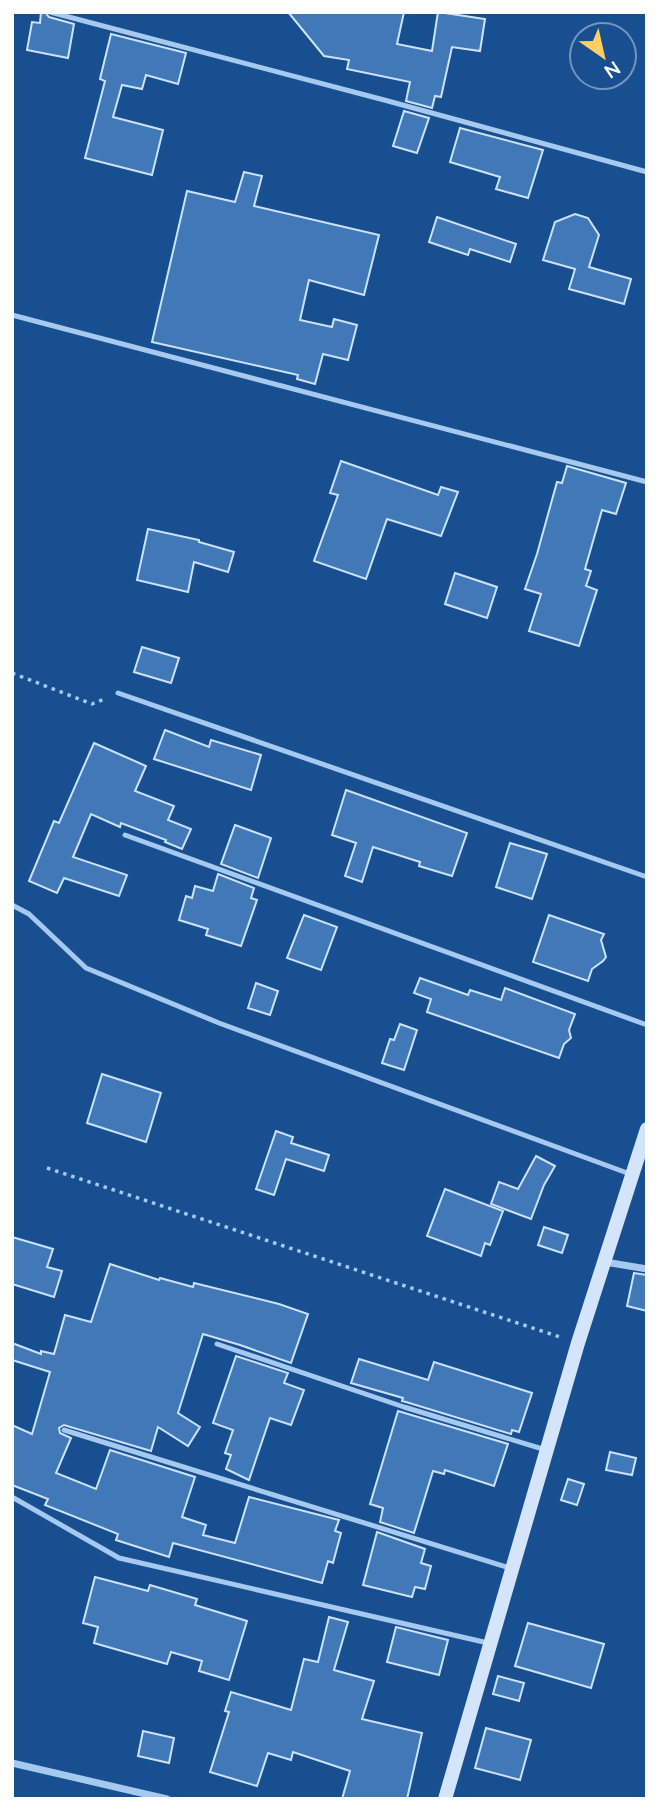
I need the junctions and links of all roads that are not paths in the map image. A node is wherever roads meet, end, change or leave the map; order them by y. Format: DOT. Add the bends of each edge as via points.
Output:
graph roads {
  1 [pos="50,12"];
  2 [pos="647,172"];
  3 [pos="12,315"];
  4 [pos="647,482"];
  5 [pos="118,693"];
  6 [pos="125,835"];
  7 [pos="647,877"];
  8 [pos="12,905"];
  9 [pos="647,1025"];
  10 [pos="647,1129"];
  11 [pos="632,1174"];
  12 [pos="605,1262"];
  13 [pos="647,1269"];
  14 [pos="217,1344"];
  15 [pos="64,1430"];
  16 [pos="546,1450"];
  17 [pos="12,1497"];
  18 [pos="510,1569"];
  19 [pos="488,1643"];
  20 [pos="12,1763"];
  21 [pos="167,1799"];
  22 [pos="445,1799"];
  1 -- 2 [label="lane"];
  3 -- 4 [label="lane"];
  5 -- 7 [label="lane"];
  6 -- 9 [label="lane"];
  8 -- 11 [label="lane" via="29,914 86,968 219,1023"];
  10 -- 11 [label="street"];
  11 -- 12 [label="street"];
  12 -- 13 [label="street"];
  12 -- 16 [label="street"];
  14 -- 16 [label="lane"];
  15 -- 18 [label="lane"];
  16 -- 18 [label="street"];
  17 -- 19 [label="lane" via="119,1559"];
  18 -- 19 [label="street"];
  19 -- 22 [label="street"];
  20 -- 21 [label="street"];
}
